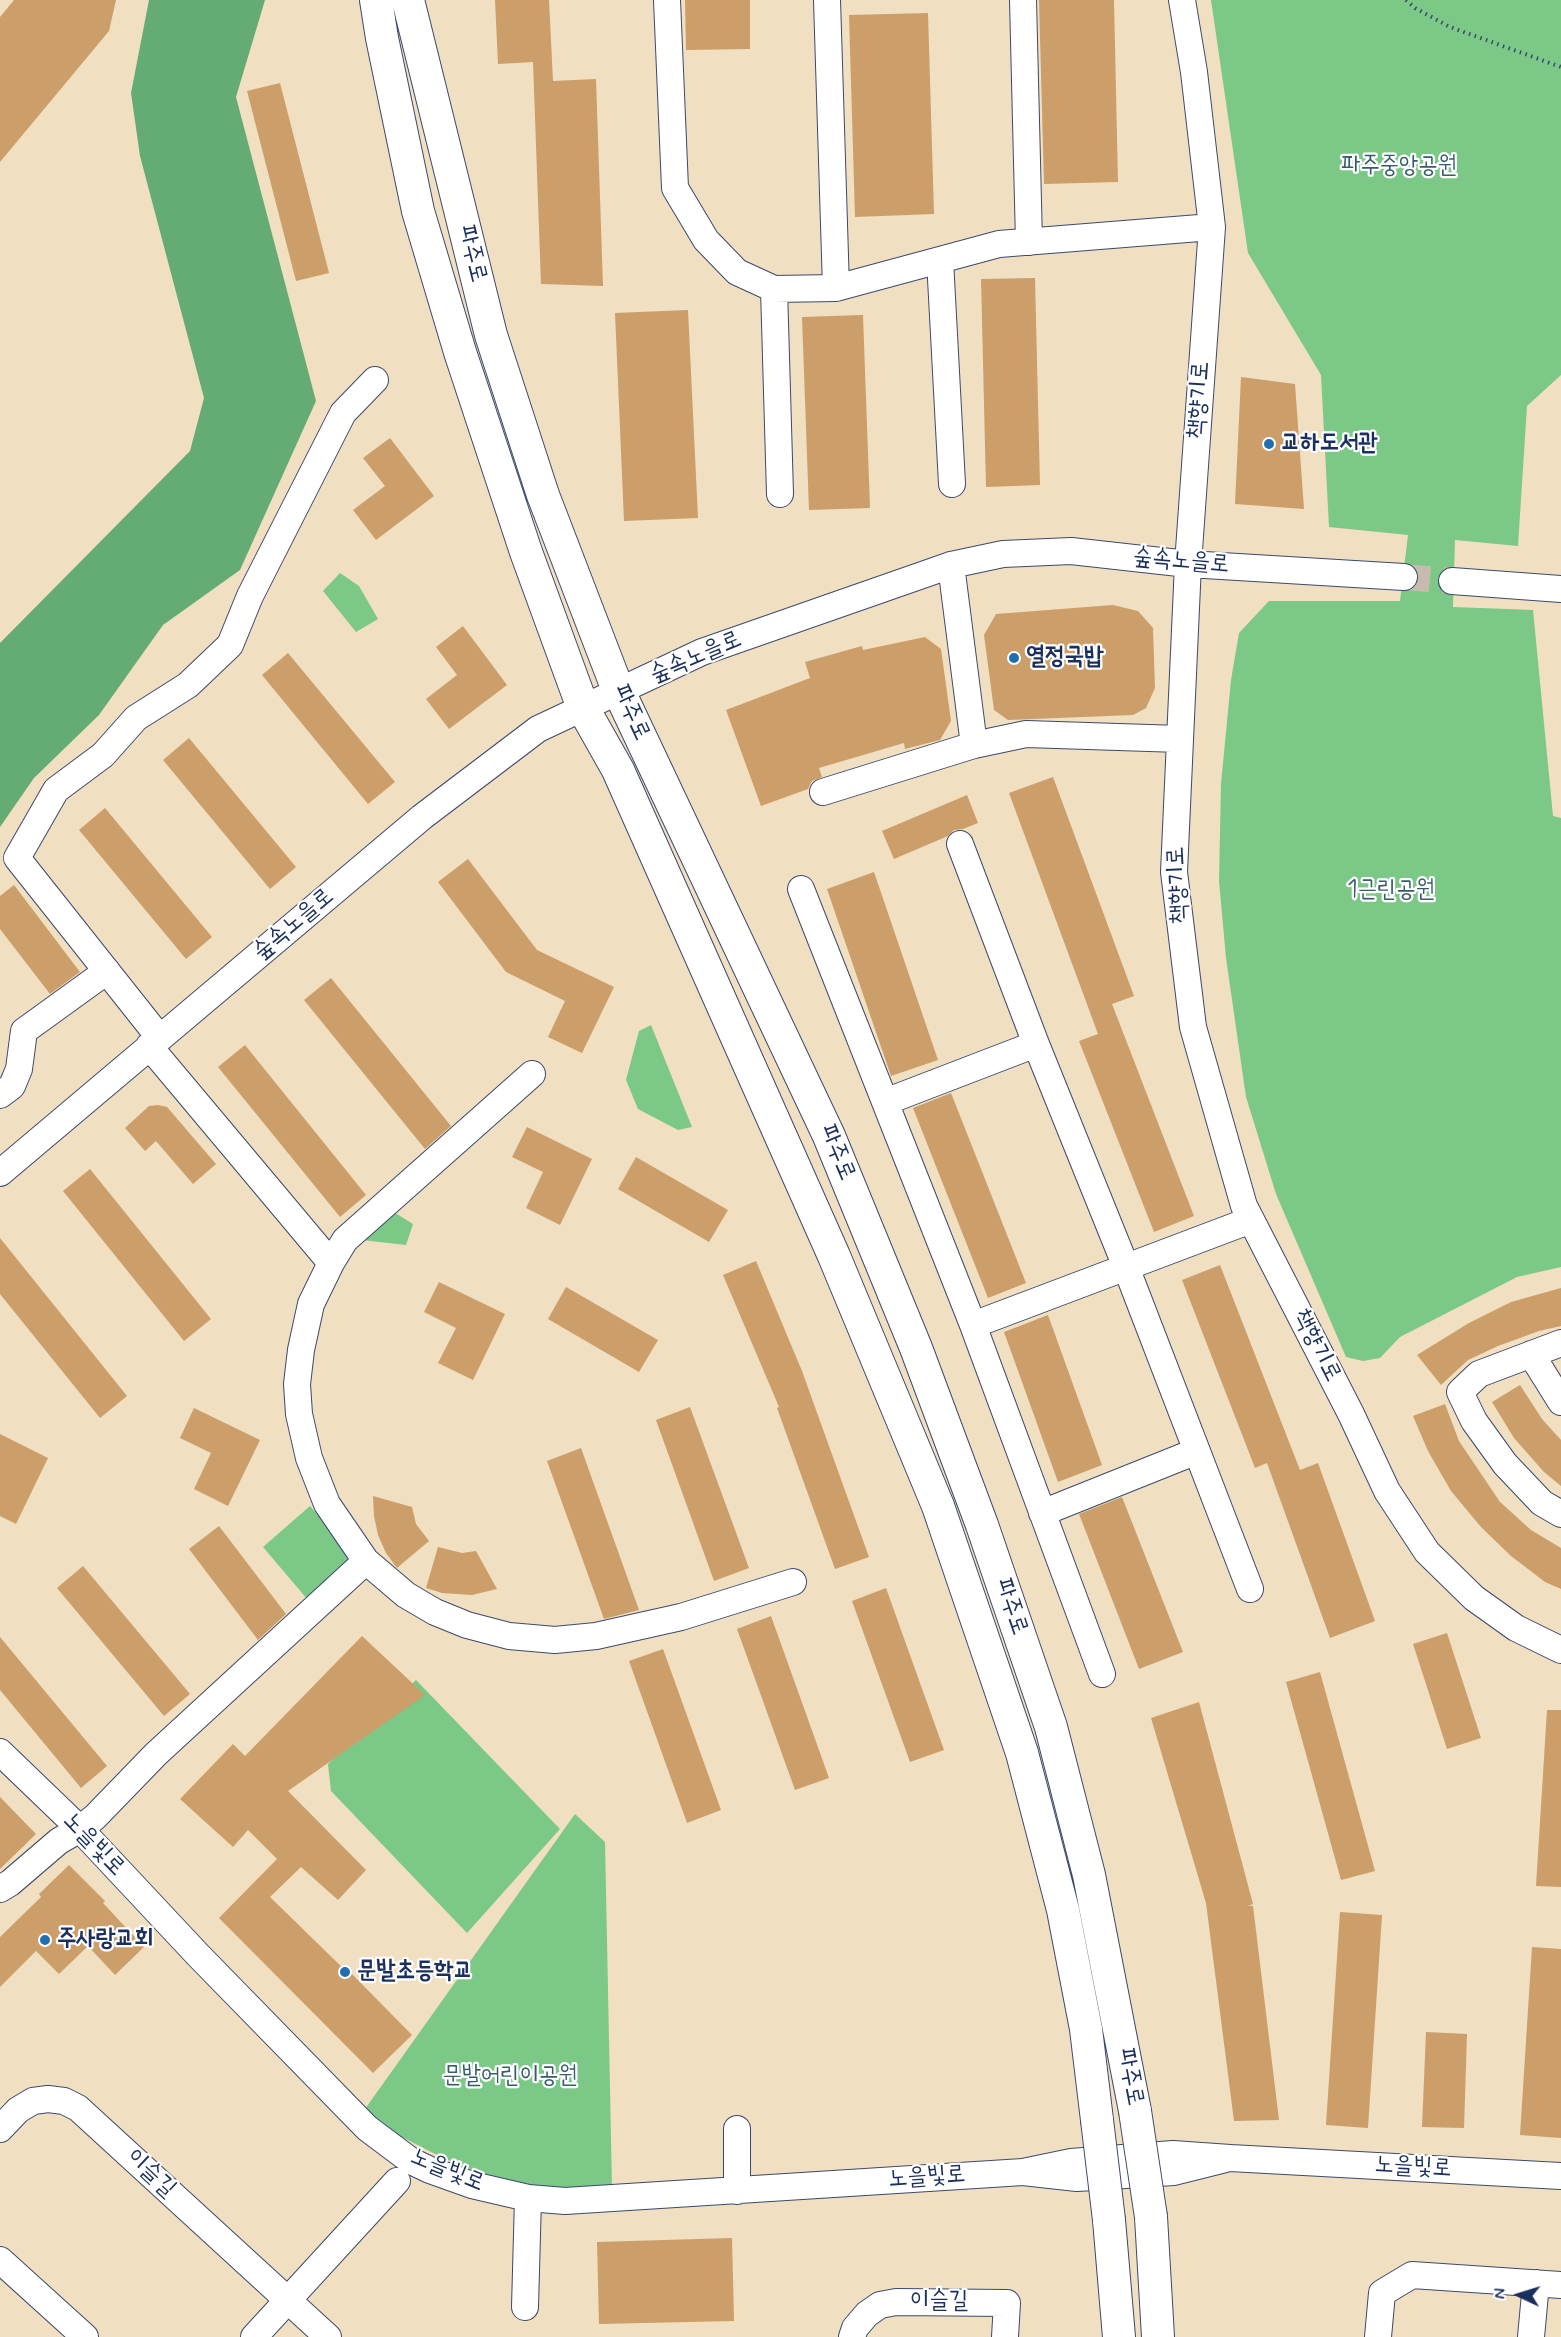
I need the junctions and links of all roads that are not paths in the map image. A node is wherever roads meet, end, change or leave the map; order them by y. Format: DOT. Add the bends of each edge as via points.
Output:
graph roads {
  1 [pos="364,0"];
  2 [pos="376,0"];
  3 [pos="408,0"];
  4 [pos="427,0"];
  5 [pos="667,0"];
  6 [pos="827,0"];
  7 [pos="1023,0"];
  8 [pos="1182,0"];
  9 [pos="418,211"];
  10 [pos="462,223"];
  11 [pos="1212,227"];
  12 [pos="1029,242"];
  13 [pos="940,260"];
  14 [pos="836,288"];
  15 [pos="774,289"];
  16 [pos="375,380"];
  17 [pos="952,484"];
  18 [pos="780,494"];
  19 [pos="1188,564"];
  20 [pos="951,565"];
  21 [pos="1404,577"];
  22 [pos="1452,581"];
  23 [pos="1561,589"];
  24 [pos="619,692"];
  25 [pos="583,708"];
  26 [pos="1180,739"];
  27 [pos="974,745"];
  28 [pos="823,792"];
  29 [pos="960,844"];
  30 [pos="801,889"];
  31 [pos="107,971"];
  32 [pos="154,1042"];
  33 [pos="1036,1044"];
  34 [pos="532,1074"];
  35 [pos="0,1095"];
  36 [pos="885,1102"];
  37 [pos="0,1173"];
  38 [pos="1251,1220"];
  39 [pos="331,1263"];
  40 [pos="1126,1267"];
  41 [pos="973,1325"];
  42 [pos="1561,1342"];
  43 [pos="1532,1354"];
  44 [pos="1561,1402"];
  45 [pos="1197,1451"];
  46 [pos="1042,1513"];
  47 [pos="1561,1514"];
  48 [pos="366,1560"];
  49 [pos="793,1582"];
  50 [pos="1250,1589"];
  51 [pos="1561,1650"];
  52 [pos="1102,1674"];
  53 [pos="0,1752"];
  54 [pos="80,1829"];
  55 [pos="0,1889"];
  56 [pos="0,2129"];
  57 [pos="737,2129"];
  58 [pos="1561,2176"];
  59 [pos="397,2181"];
  60 [pos="737,2191"];
  61 [pos="528,2198"];
  62 [pos="0,2260"];
  63 [pos="1549,2284"];
  64 [pos="288,2300"];
  65 [pos="525,2307"];
  66 [pos="85,2337"];
  67 [pos="254,2337"];
  68 [pos="328,2337"];
  69 [pos="852,2337"];
  70 [pos="1005,2337"];
  71 [pos="1119,2337"];
  72 [pos="1158,2337"];
  73 [pos="1378,2337"];
  74 [pos="1531,2337"];
  1 -- 9 [label="main road" via="391,136"];
  2 -- 9 [label="main road, 파주로"];
  3 -- 10 [label="main road, 파주로"];
  4 -- 10 [label="main road" via="446,100"];
  5 -- 15 [label="street" via="675,188 706,240 737,272"];
  6 -- 14 [label="street"];
  7 -- 12 [label="street"];
  8 -- 11 [label="street, 책향기로"];
  9 -- 25 [label="main road, 파주로" via="463,363"];
  10 -- 24 [label="main road, 파주로" via="491,335 543,495"];
  11 -- 12 [label="street"];
  11 -- 19 [label="street, 책향기로"];
  12 -- 13 [label="street" via="999,244"];
  13 -- 14 [label="street"];
  13 -- 17 [label="street"];
  14 -- 15 [label="street"];
  15 -- 18 [label="street"];
  16 -- 31 [label="street" via="344,413 250,596 230,645 188,685 136,718 103,755 56,790 17,858"];
  19 -- 20 [label="street, 숲속노을로" via="1071,551 1003,554"];
  19 -- 21 [label="street, 숲속노을로"];
  19 -- 26 [label="street, 책향기로"];
  20 -- 24 [label="street, 숲속노을로" via="702,652"];
  20 -- 27 [label="street"];
  22 -- 23 [label="street"];
  24 -- 25 [label="street, 숲속노을로"];
  24 -- 72 [label="main road, 파주로, bridge" via="829,1136 916,1348 1051,1727 1089,1875 1135,2111 1151,2217"];
  25 -- 32 [label="street, 숲속노을로" via="538,729 422,817"];
  25 -- 71 [label="main road, 파주로, bridge" via="618,770 834,1256 938,1506 1022,1754 1064,1910 1086,2029"];
  26 -- 27 [label="street" via="1026,734"];
  26 -- 38 [label="street, 책향기로" via="1174,873 1193,1027"];
  27 -- 28 [label="street"];
  29 -- 33 [label="street"];
  30 -- 36 [label="street"];
  31 -- 32 [label="street"];
  31 -- 35 [label="street" via="24,1031 19,1069 12,1086"];
  32 -- 37 [label="street, 숲속노을로"];
  32 -- 39 [label="street"];
  33 -- 36 [label="street"];
  33 -- 40 [label="street"];
  34 -- 39 [label="street" via="345,1240"];
  36 -- 41 [label="street"];
  38 -- 40 [label="street"];
  38 -- 51 [label="street, 책향기로" via="1387,1491 1427,1552 1474,1598 1516,1628"];
  39 -- 48 [label="street" via="311,1304 301,1350 299,1414 309,1458 327,1504"];
  40 -- 41 [label="street"];
  40 -- 45 [label="street"];
  41 -- 46 [label="street"];
  42 -- 43 [label="street"];
  43 -- 44 [label="street"];
  43 -- 47 [label="street" via="1479,1374 1460,1392 1474,1421 1505,1464 1542,1503"];
  45 -- 46 [label="street"];
  45 -- 50 [label="street"];
  46 -- 52 [label="street"];
  48 -- 49 [label="street" via="406,1595 456,1621 510,1636 555,1640 596,1636 681,1617"];
  48 -- 54 [label="street"];
  53 -- 54 [label="street, 노을빛로"];
  54 -- 55 [label="street"];
  54 -- 61 [label="street, 노을빛로" via="368,2128 430,2170"];
  56 -- 64 [label="street, 이슬길" via="18,2109 33,2101 64,2101 78,2108"];
  57 -- 60 [label="street"];
  58 -- 60 [label="street, 노을빛로" via="1230,2158 1153,2174 1077,2178 1023,2172"];
  59 -- 64 [label="street"];
  60 -- 61 [label="street, 노을빛로" via="565,2201"];
  61 -- 65 [label="street"];
  62 -- 66 [label="street"];
  63 -- 73 [label="street" via="1412,2275 1382,2293"];
  63 -- 74 [label="street"];
  64 -- 67 [label="street"];
  64 -- 68 [label="street, 이슬길"];
  69 -- 70 [label="street, 이슬길" via="867,2314 880,2305 1007,2302"];
}
